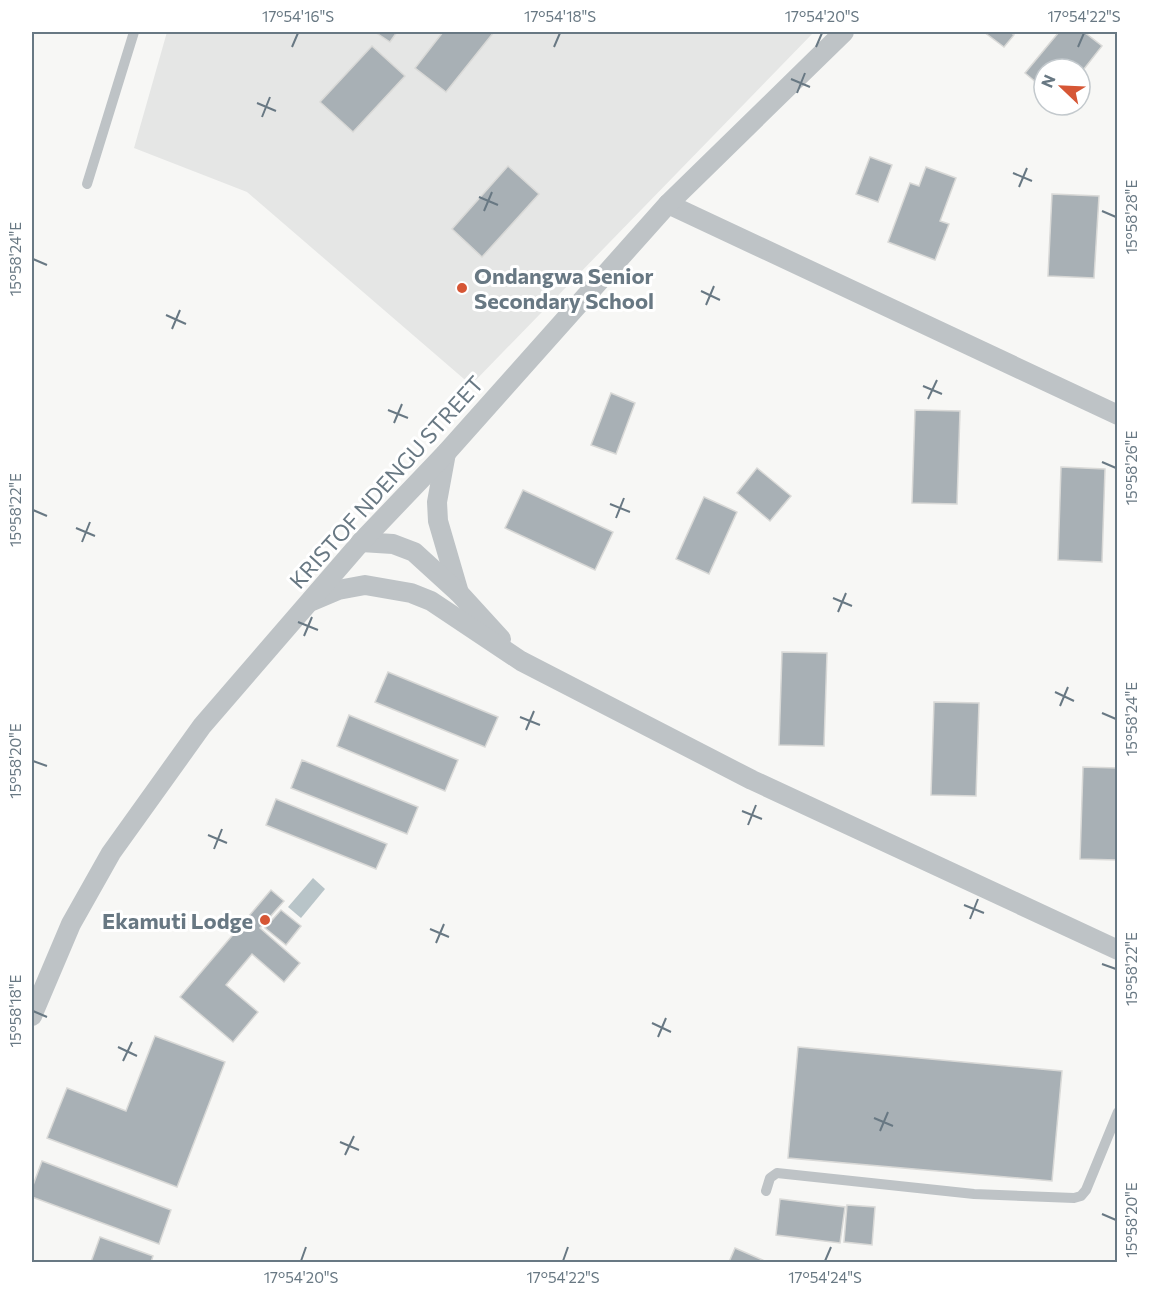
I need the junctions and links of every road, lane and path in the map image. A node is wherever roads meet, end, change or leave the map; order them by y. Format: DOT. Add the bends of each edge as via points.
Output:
graph roads {
  1 [pos="134,32"];
  2 [pos="844,32"];
  3 [pos="87,184"];
  4 [pos="668,204"];
  5 [pos="1118,415"];
  6 [pos="446,453"];
  7 [pos="361,542"];
  8 [pos="459,593"];
  9 [pos="307,603"];
  10 [pos="521,661"];
  11 [pos="1118,950"];
  12 [pos="32,1016"];
  13 [pos="1118,1112"];
  14 [pos="766,1191"];
  1 -- 3 [label="lane"];
  2 -- 4 [label="street, KRISTOF NDENGU STREET"];
  4 -- 5 [label="street"];
  4 -- 6 [label="street, KRISTOF NDENGU STREET"];
  6 -- 7 [label="street, KRISTOF NDENGU STREET"];
  6 -- 8 [label="street" via="437,501 438,521"];
  7 -- 8 [label="street" via="393,544 414,552"];
  7 -- 9 [label="street, KRISTOF NDENGU STREET"];
  8 -- 10 [label="street"];
  9 -- 10 [label="street" via="338,590 365,585 411,593 431,601"];
  9 -- 12 [label="street, KRISTOF NDENGU STREET" via="202,726 111,853 71,924"];
  10 -- 11 [label="street" via="752,780"];
  13 -- 14 [label="lane" via="1086,1190 1074,1198 974,1194 777,1173 770,1178"];
}
